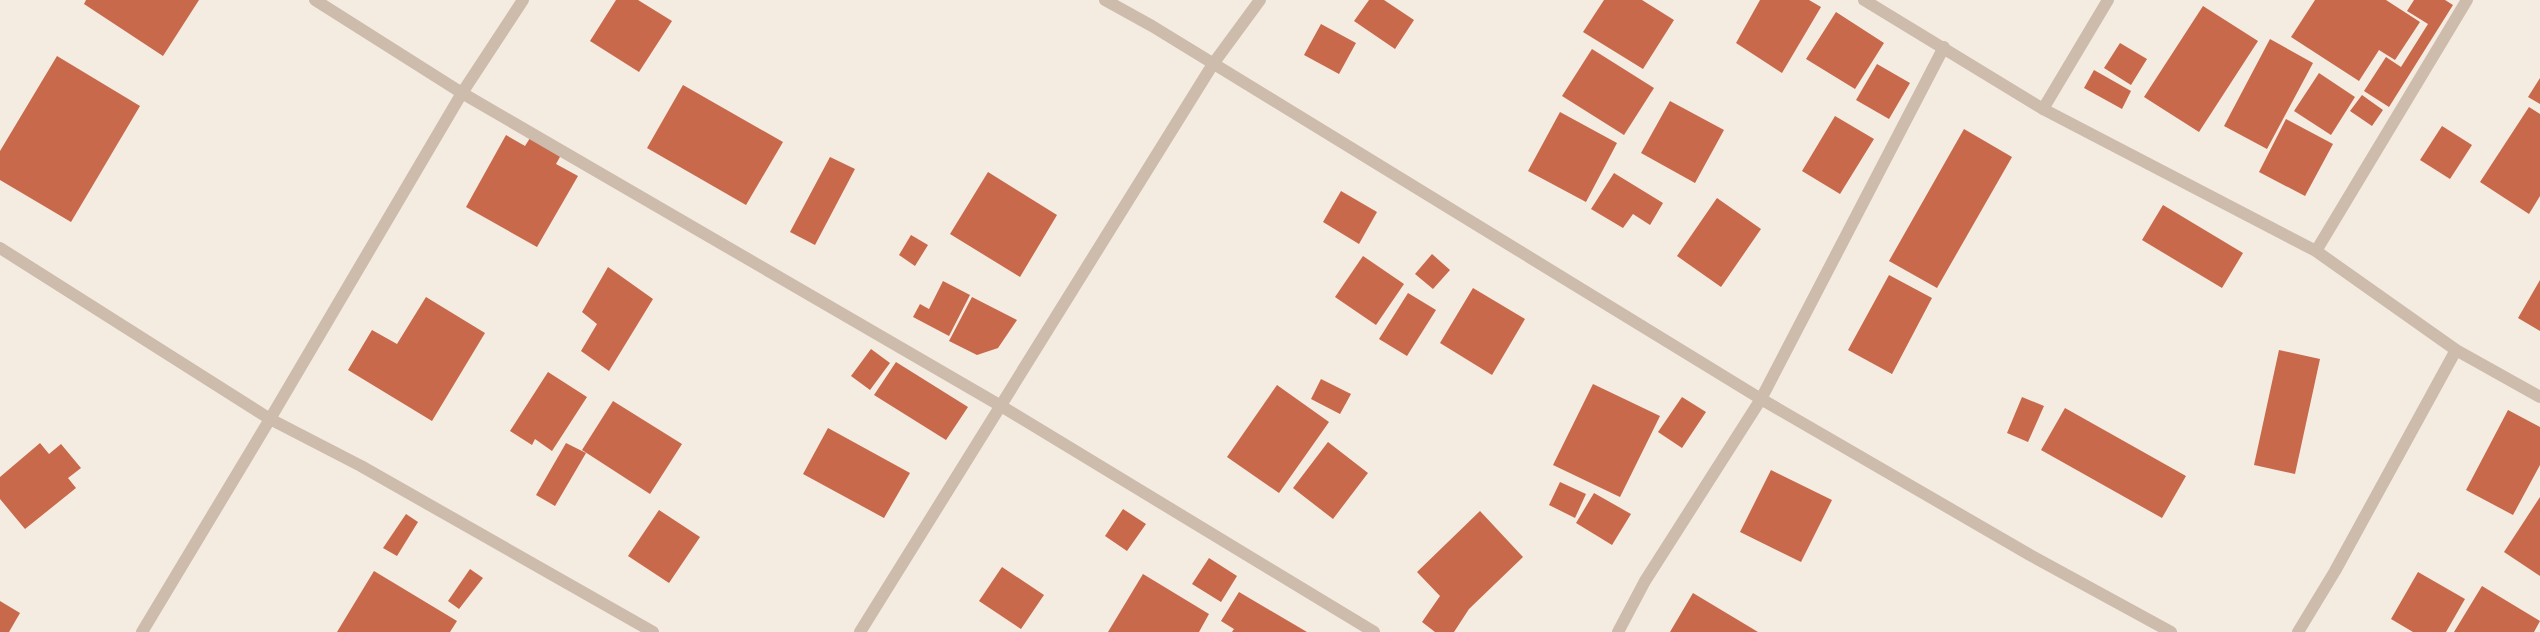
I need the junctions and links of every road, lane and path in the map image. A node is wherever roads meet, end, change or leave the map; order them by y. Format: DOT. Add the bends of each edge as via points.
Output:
graph roads {
  1 [pos="316,0"];
  2 [pos="523,0"];
  3 [pos="1105,0"];
  4 [pos="1260,0"];
  5 [pos="1864,0"];
  6 [pos="2108,0"];
  7 [pos="2467,0"];
  8 [pos="1944,47"];
  9 [pos="1213,64"];
  10 [pos="462,93"];
  11 [pos="2043,109"];
  12 [pos="0,248"];
  13 [pos="2316,252"];
  14 [pos="2456,350"];
  15 [pos="2540,397"];
  16 [pos="1761,399"];
  17 [pos="1001,406"];
  18 [pos="270,419"];
  19 [pos="1365,630"];
  20 [pos="142,632"];
  21 [pos="653,632"];
  22 [pos="860,632"];
  23 [pos="1618,632"];
  24 [pos="2171,632"];
  25 [pos="2298,632"];
  1 -- 10 [label="street"];
  2 -- 10 [label="street"];
  3 -- 9 [label="street"];
  4 -- 9 [label="street"];
  5 -- 8 [label="street"];
  6 -- 11 [label="street"];
  7 -- 13 [label="street"];
  8 -- 11 [label="street"];
  8 -- 16 [label="street"];
  9 -- 16 [label="street"];
  9 -- 17 [label="street"];
  10 -- 17 [label="street"];
  10 -- 18 [label="street"];
  11 -- 13 [label="street"];
  12 -- 18 [label="street"];
  13 -- 14 [label="street"];
  14 -- 15 [label="street"];
  14 -- 25 [label="street"];
  16 -- 23 [label="street" via="1645,581"];
  16 -- 24 [label="street" via="2030,555"];
  17 -- 19 [label="street"];
  17 -- 22 [label="street"];
  18 -- 20 [label="street"];
  18 -- 21 [label="street" via="361,466"];
}
